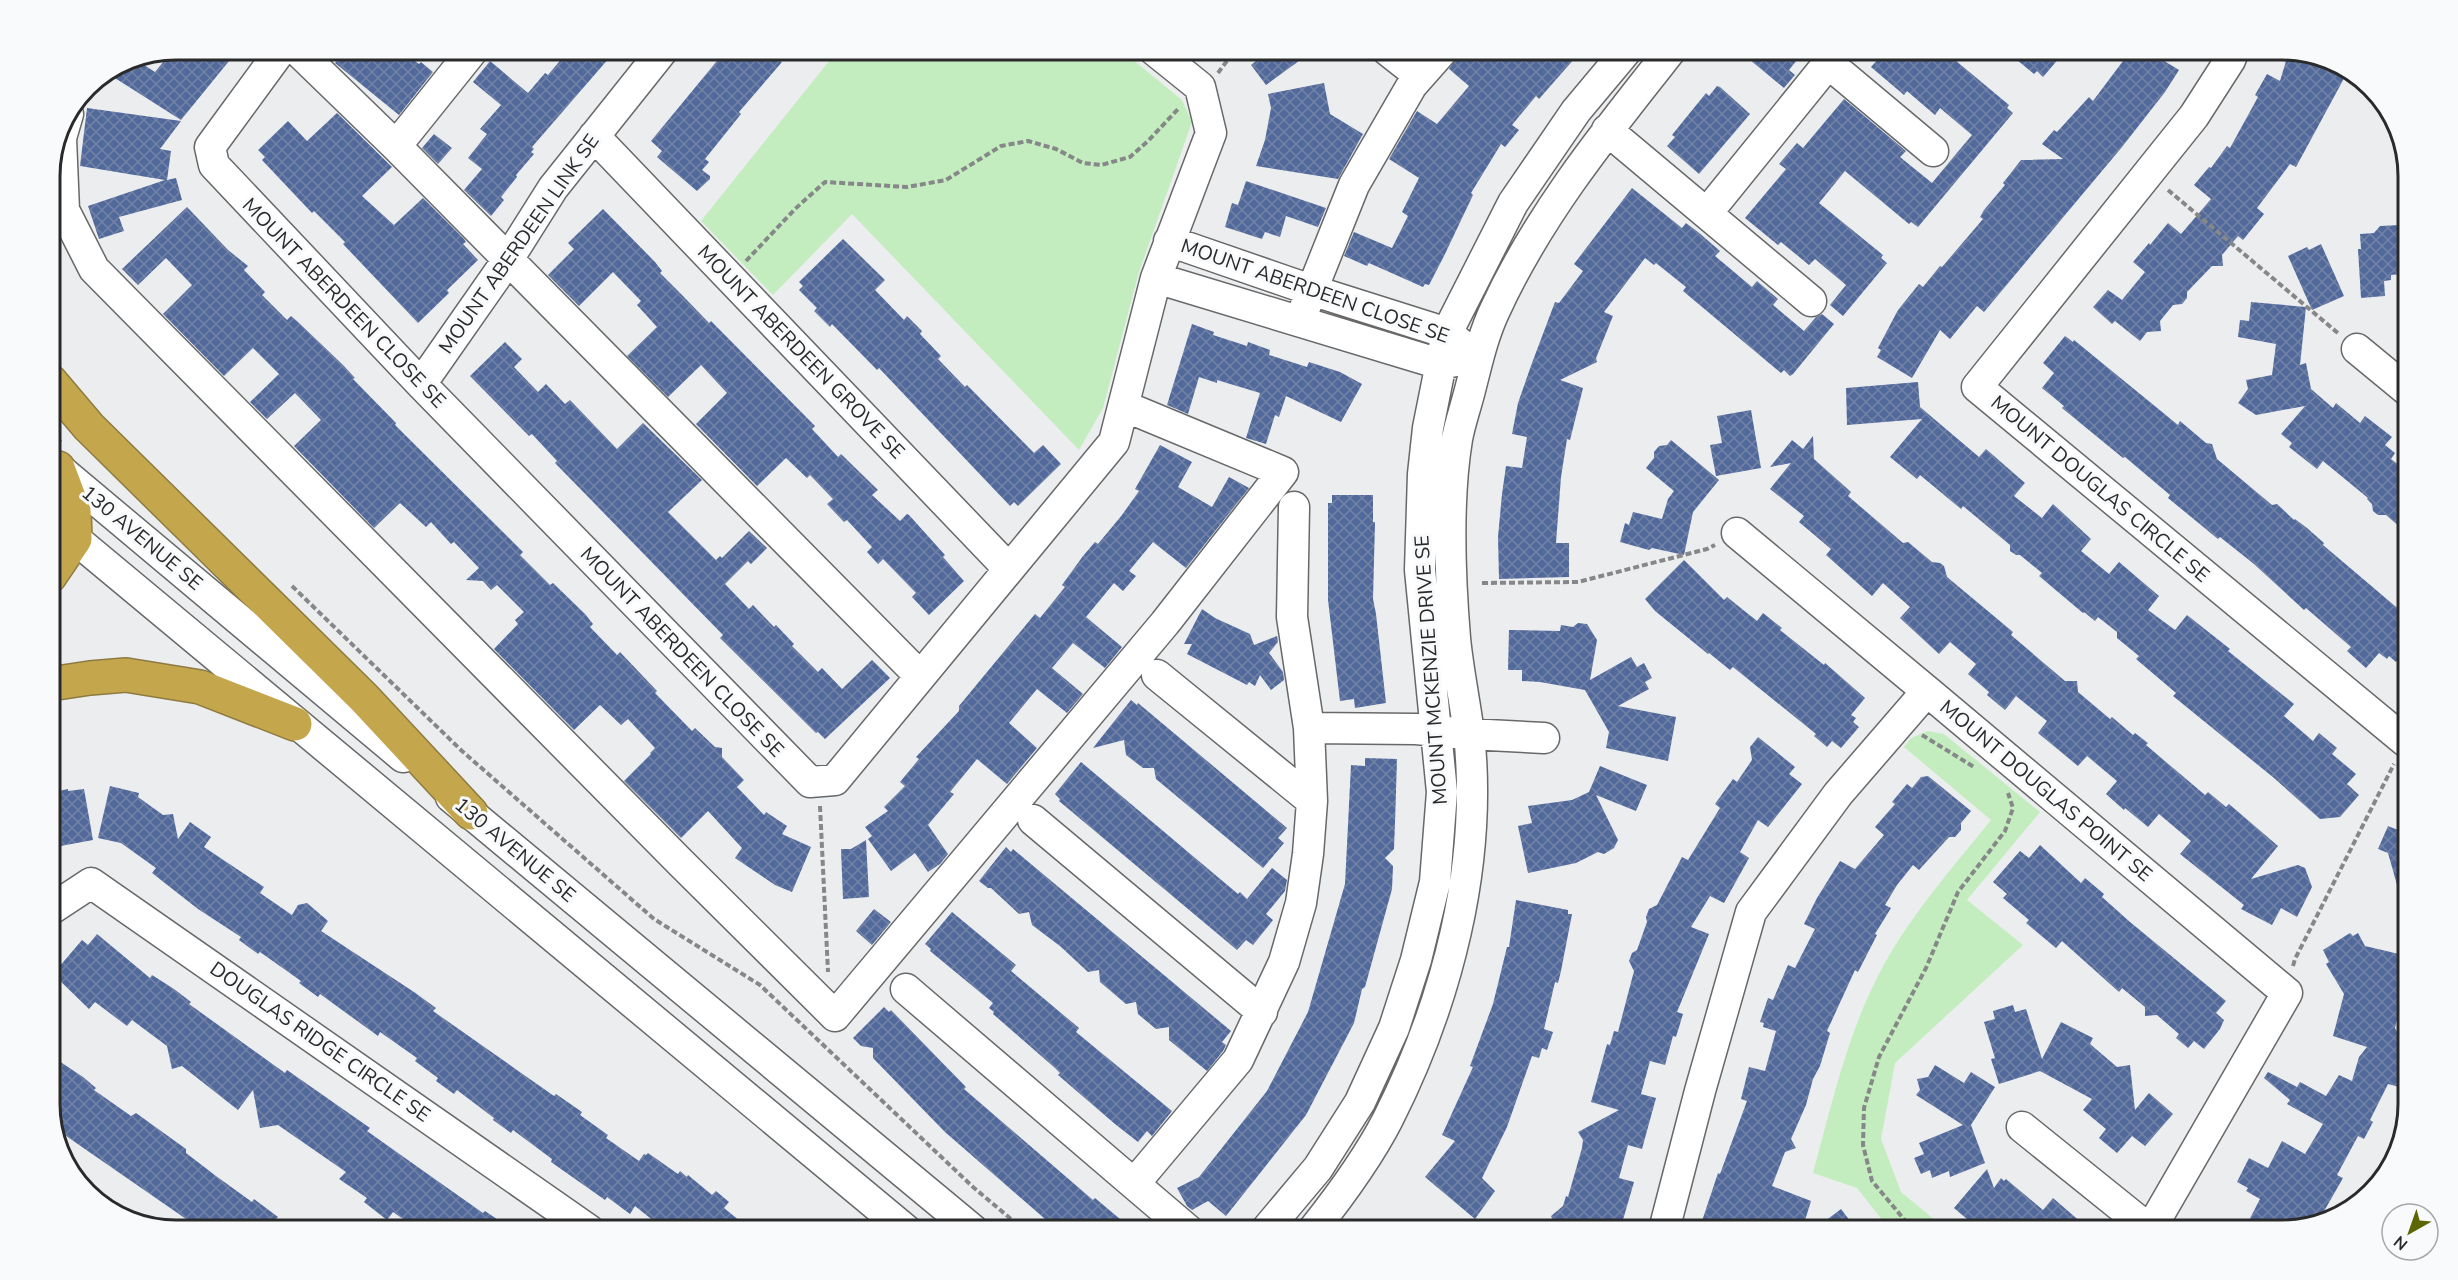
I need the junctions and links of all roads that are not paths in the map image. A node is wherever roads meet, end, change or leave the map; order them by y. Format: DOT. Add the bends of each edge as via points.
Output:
graph roads {
  1 [pos="274,60"];
  2 [pos="307,60"];
  3 [pos="465,60"];
  4 [pos="655,60"];
  5 [pos="1166,60"];
  6 [pos="1400,60"];
  7 [pos="1434,60"];
  8 [pos="1619,60"];
  9 [pos="1663,60"];
  10 [pos="1831,60"];
  11 [pos="1838,60"];
  12 [pos="2230,60"];
  13 [pos="1420,76"];
  14 [pos="1608,130"];
  15 [pos="594,136"];
  16 [pos="396,146"];
  17 [pos="1933,151"];
  18 [pos="62,155"];
  19 [pos="1707,213"];
  20 [pos="1168,241"];
  21 [pos="507,261"];
  22 [pos="1156,278"];
  23 [pos="1311,290"];
  24 [pos="1811,302"];
  25 [pos="1301,321"];
  26 [pos="1448,333"];
  27 [pos="2357,349"];
  28 [pos="1479,358"];
  29 [pos="1440,364"];
  30 [pos="2398,383"];
  31 [pos="421,384"];
  32 [pos="60,393"];
  33 [pos="1124,406"];
  34 [pos="60,470"];
  35 [pos="60,473"];
  36 [pos="1294,507"];
  37 [pos="60,526"];
  38 [pos="1737,533"];
  39 [pos="75,539"];
  40 [pos="60,561"];
  41 [pos="1008,568"];
  42 [pos="919,675"];
  43 [pos="1157,675"];
  44 [pos="60,682"];
  45 [pos="1927,691"];
  46 [pos="295,724"];
  47 [pos="1309,728"];
  48 [pos="1437,730"];
  49 [pos="2398,731"];
  50 [pos="1469,734"];
  51 [pos="1544,738"];
  52 [pos="1312,801"];
  53 [pos="471,813"];
  54 [pos="1033,820"];
  55 [pos="60,903"];
  56 [pos="906,989"];
  57 [pos="1262,1012"];
  58 [pos="2022,1127"];
  59 [pos="1134,1184"];
  60 [pos="575,1220"];
  61 [pos="894,1220"];
  62 [pos="961,1220"];
  63 [pos="1176,1220"];
  64 [pos="1274,1220"];
  65 [pos="1321,1220"];
  66 [pos="1667,1220"];
  67 [pos="2138,1220"];
  68 [pos="2156,1220"];
  1 -- 31 [label="street, MOUNT ABERDEEN CLOSE SE" via="210,147 214,165"];
  2 -- 16 [label="street"];
  3 -- 16 [label="street"];
  4 -- 15 [label="street, MOUNT ABERDEEN LINK SE"];
  5 -- 20 [label="street, MOUNT ABERDEEN CLOSE SE" via="1200,87 1211,133"];
  6 -- 13 [label="street"];
  7 -- 13 [label="street"];
  8 -- 26 [label="street, MOUNT MCKENZIE DRIVE SE" via="1576,111 1513,203"];
  9 -- 14 [label="street, MOUNT MCKENZIE DRIVE SE"];
  10 -- 19 [label="street"];
  11 -- 17 [label="street"];
  12 -- 49 [label="street, MOUNT DOUGLAS CIRCLE SE" via="2194,116 1977,387"];
  13 -- 23 [label="street" via="1354,184"];
  14 -- 19 [label="street"];
  14 -- 28 [label="street, MOUNT MCKENZIE DRIVE SE" via="1541,222 1494,312"];
  15 -- 21 [label="street, MOUNT ABERDEEN LINK SE" via="553,188"];
  15 -- 41 [label="street, MOUNT ABERDEEN GROVE SE"];
  16 -- 21 [label="street"];
  18 -- 33 [label="street" via="64,210 94,269 672,854 821,1021 835,1016 1165,623 1283,472"];
  19 -- 24 [label="street"];
  20 -- 22 [label="street, MOUNT ABERDEEN CLOSE SE"];
  20 -- 23 [label="street, MOUNT ABERDEEN CLOSE SE"];
  21 -- 31 [label="street, MOUNT ABERDEEN LINK SE"];
  21 -- 42 [label="street"];
  22 -- 25 [label="street, MOUNT ABERDEEN CLOSE SE"];
  22 -- 33 [label="street, MOUNT ABERDEEN CLOSE SE"];
  23 -- 25 [label="street"];
  23 -- 26 [label="street, MOUNT ABERDEEN CLOSE SE"];
  25 -- 29 [label="street, MOUNT ABERDEEN CLOSE SE"];
  26 -- 28 [label="street, MOUNT ABERDEEN CLOSE SE"];
  26 -- 29 [label="street, MOUNT MCKENZIE DRIVE SE"];
  27 -- 30 [label="street"];
  28 -- 29 [label="street, MOUNT ABERDEEN CLOSE SE"];
  28 -- 50 [label="street, MOUNT MCKENZIE DRIVE SE" via="1457,438 1452,490 1455,639"];
  29 -- 48 [label="street, MOUNT MCKENZIE DRIVE SE" via="1423,474 1420,570"];
  31 -- 42 [label="street, MOUNT ABERDEEN CLOSE SE" via="810,782 835,780"];
  32 -- 53 [label="highway" via="89,427 364,698"];
  33 -- 41 [label="street, MOUNT ABERDEEN CLOSE SE" via="1114,442"];
  34 -- 53 [label="street, 130 AVENUE SE"];
  35 -- 39 [label="highway" via="74,511"];
  36 -- 47 [label="street" via="1292,616"];
  37 -- 39 [label="street"];
  38 -- 45 [label="street"];
  39 -- 40 [label="highway"];
  39 -- 46 [label="street"];
  41 -- 42 [label="street, MOUNT ABERDEEN CLOSE SE"];
  43 -- 52 [label="street"];
  44 -- 46 [label="highway" via="126,675 200,687"];
  45 -- 66 [label="street, MOUNT DOUGLAS POINT SE" via="1838,794 1751,912"];
  45 -- 68 [label="street, MOUNT DOUGLAS POINT SE" via="2287,993"];
  46 -- 61 [label="street"];
  47 -- 48 [label="street"];
  47 -- 52 [label="street"];
  48 -- 50 [label="street"];
  48 -- 64 [label="street, MOUNT MCKENZIE DRIVE SE" via="1442,792 1435,882 1394,1028 1360,1102 1318,1168"];
  50 -- 51 [label="street"];
  50 -- 65 [label="street, MOUNT MCKENZIE DRIVE SE" via="1472,814 1447,970 1419,1051 1387,1122"];
  52 -- 57 [label="street" via="1301,903 1284,962"];
  53 -- 62 [label="street, 130 AVENUE SE"];
  54 -- 57 [label="street"];
  55 -- 60 [label="street, DOUGLAS RIDGE CIRCLE SE" via="91,883"];
  56 -- 59 [label="street"];
  57 -- 59 [label="street" via="1238,1060"];
  58 -- 67 [label="street"];
  59 -- 63 [label="street"];
}
